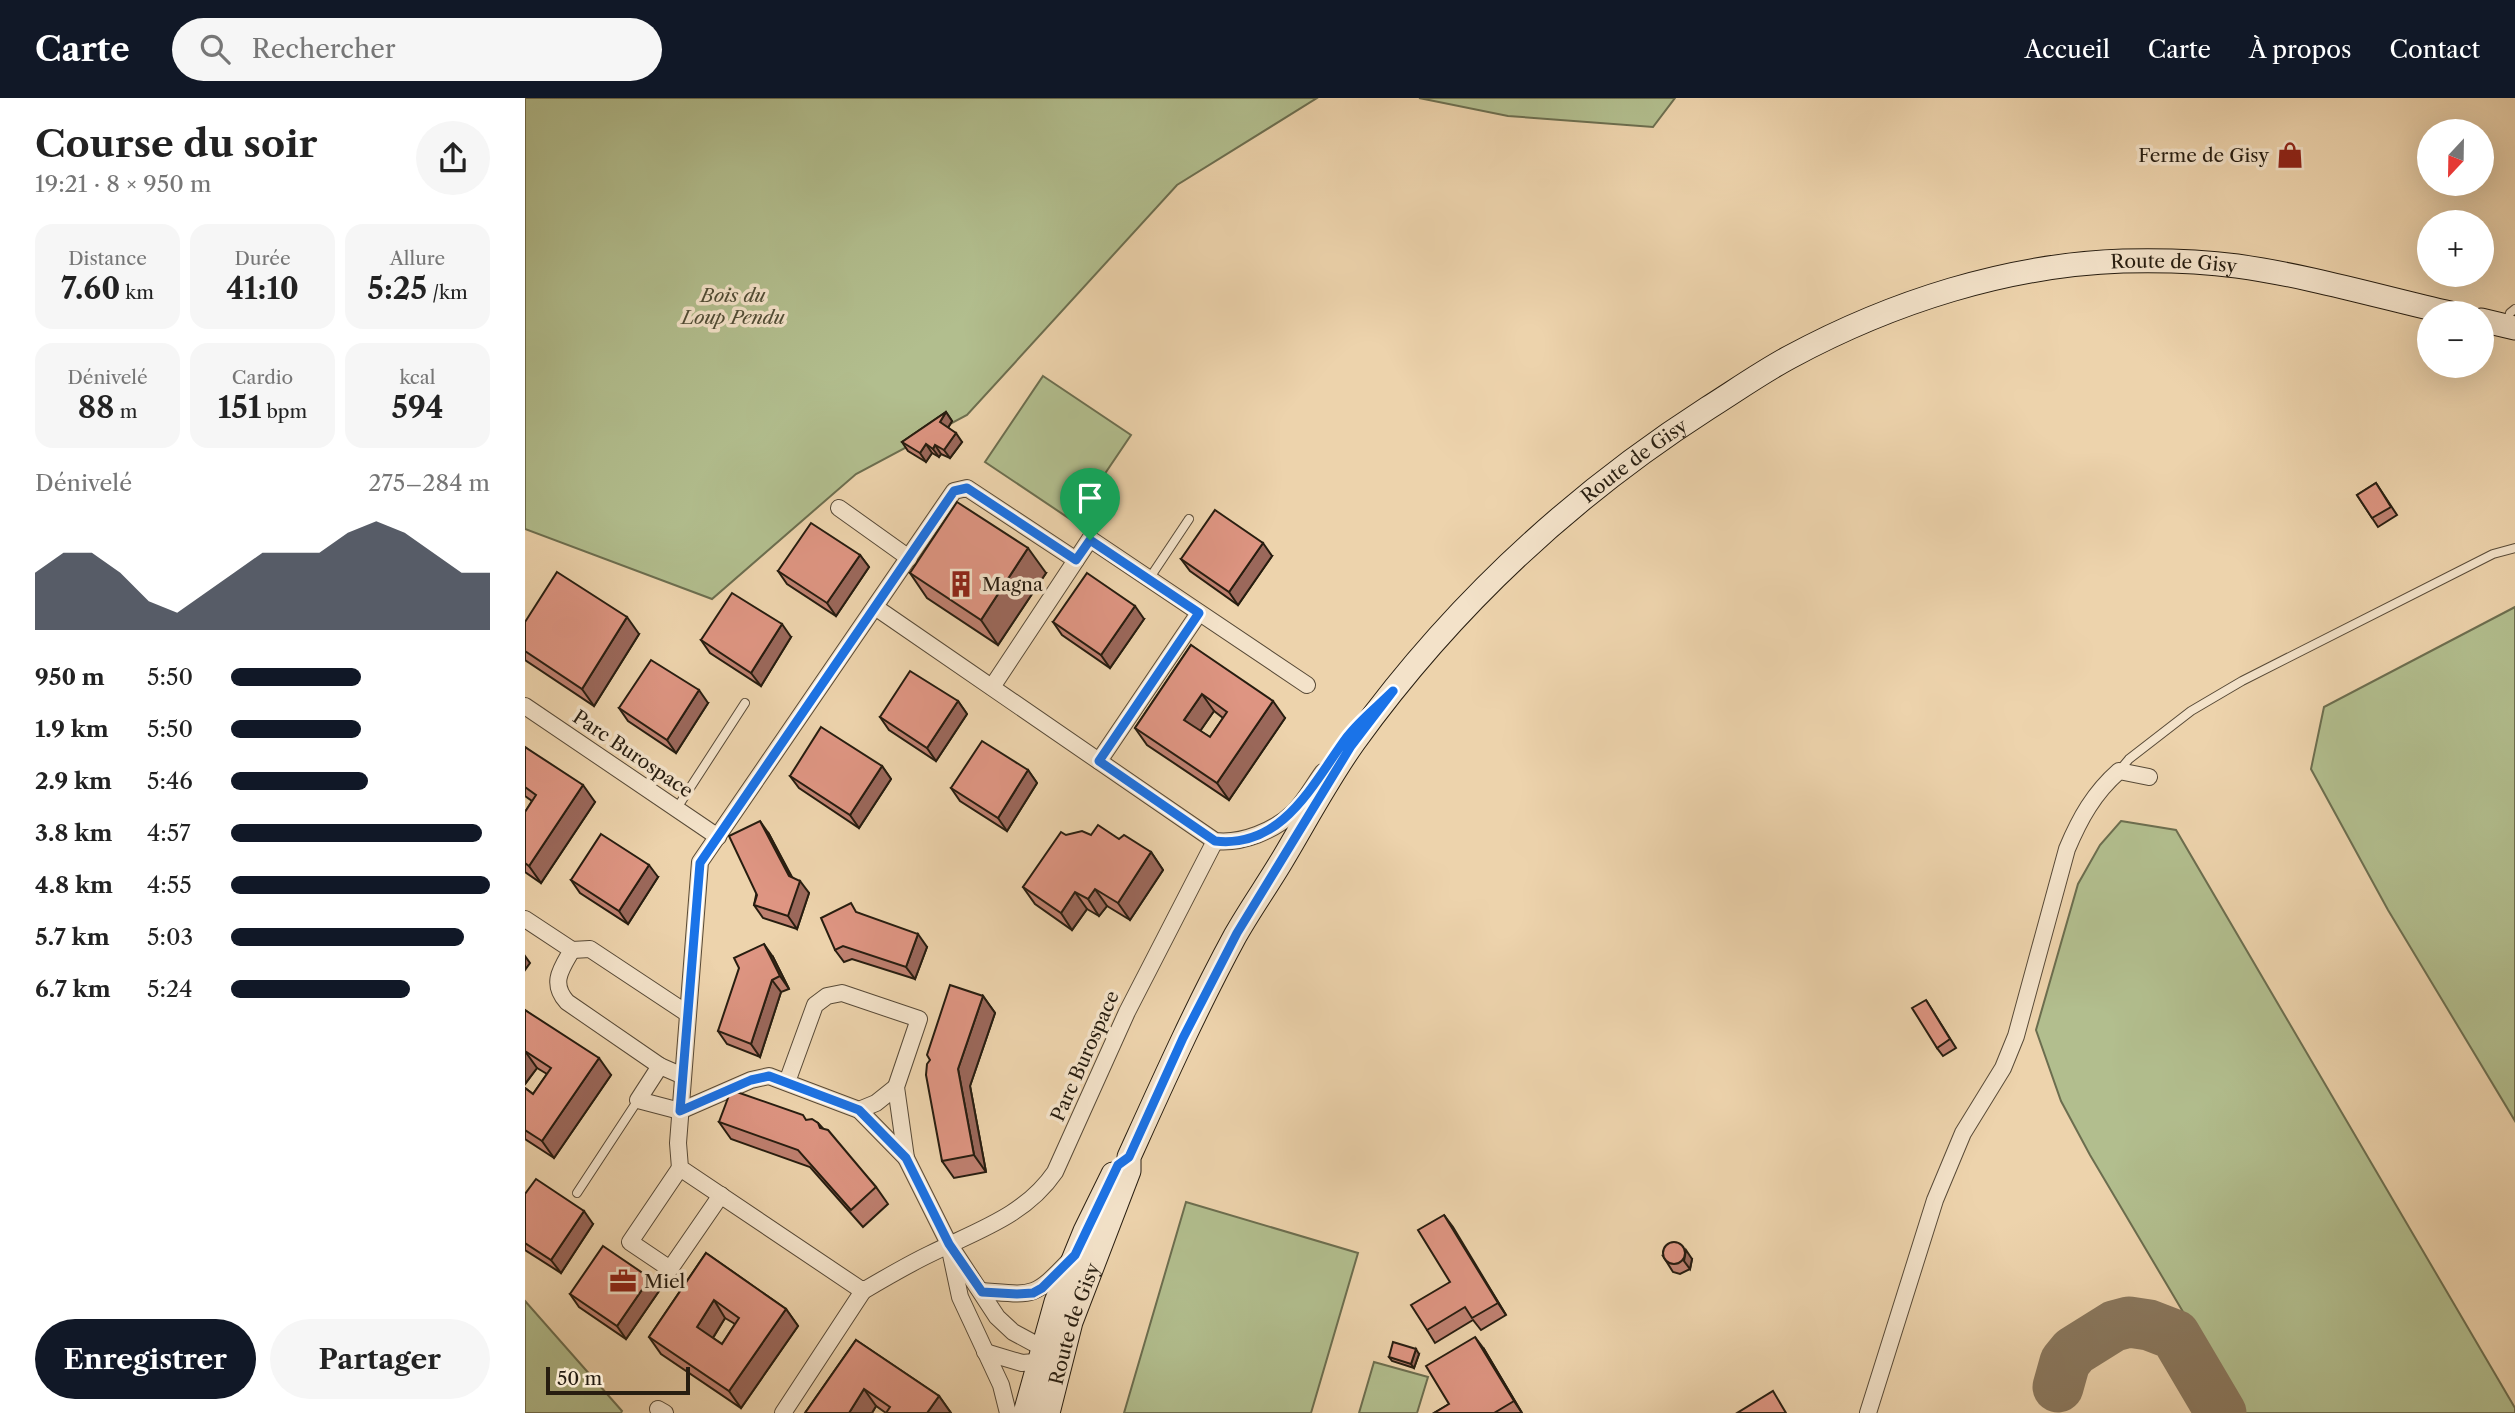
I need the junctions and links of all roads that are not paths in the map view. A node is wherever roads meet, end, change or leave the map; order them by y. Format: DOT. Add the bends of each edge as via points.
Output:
graph roads {
  1 [pos="2417,305"];
  2 [pos="2512,319"];
  3 [pos="2494,320"];
  4 [pos="839,508"];
  5 [pos="1189,519"];
  6 [pos="2515,548"];
  7 [pos="909,558"];
  8 [pos="1076,560"];
  9 [pos="1149,579"];
  10 [pos="875,607"];
  11 [pos="1199,613"];
  12 [pos="1307,685"];
  13 [pos="992,687"];
  14 [pos="1393,691"];
  15 [pos="745,703"];
  16 [pos="525,706"];
  17 [pos="1099,761"];
  18 [pos="2119,771"];
  19 [pos="2149,777"];
  20 [pos="677,808"];
  21 [pos="718,837"];
  22 [pos="1215,841"];
  23 [pos="525,919"];
  24 [pos="572,950"];
  25 [pos="688,1014"];
  26 [pos="660,1066"];
  27 [pos="683,1076"];
  28 [pos="787,1082"];
  29 [pos="896,1087"];
  30 [pos="638,1100"];
  31 [pos="859,1110"];
  32 [pos="680,1111"];
  33 [pos="1129,1157"];
  34 [pos="906,1158"];
  35 [pos="680,1168"];
  36 [pos="577,1194"];
  37 [pos="721,1195"];
  38 [pos="949,1244"];
  39 [pos="1075,1255"];
  40 [pos="863,1291"];
  41 [pos="982,1292"];
  42 [pos="985,1352"];
  43 [pos="1047,1356"];
  44 [pos="783,1413"];
  45 [pos="1008,1413"];
  46 [pos="1025,1413"];
  47 [pos="1048,1413"];
  48 [pos="1868,1413"];
  1 -- 14 [label="street, Route de Gisy" via="2263,270 2173,261 2084,264 1928,296 1786,359 1651,444 1543,532"];
  2 -- 3 [label="street"];
  4 -- 7 [label="street"];
  5 -- 9 [label="lane"];
  6 -- 18 [label="lane" via="2493,554 2242,681 2191,711"];
  7 -- 8 [label="street" via="954,491 967,488"];
  7 -- 10 [label="street"];
  8 -- 9 [label="street" via="1090,540"];
  8 -- 13 [label="street"];
  9 -- 11 [label="street"];
  10 -- 13 [label="street"];
  10 -- 21 [label="street"];
  11 -- 12 [label="street"];
  11 -- 17 [label="street"];
  13 -- 17 [label="street"];
  14 -- 22 [label="street" via="1349,734 1295,811 1250,837 1229,843"];
  14 -- 33 [label="street, Route de Gisy" via="1351,746 1237,933"];
  15 -- 20 [label="lane"];
  16 -- 20 [label="street, Parc Burospace"];
  17 -- 22 [label="street"];
  18 -- 19 [label="street"];
  18 -- 48 [label="street" via="2088,805 2067,849 2016,1036 2003,1068 1963,1133 1934,1200"];
  20 -- 21 [label="street, Parc Burospace"];
  21 -- 25 [label="street" via="700,863"];
  22 -- 38 [label="street, Parc Burospace" via="1127,1012 1055,1172 1025,1206"];
  23 -- 24 [label="street"];
  24 -- 25 [label="street" via="590,949"];
  24 -- 26 [label="street" via="557,979 561,995"];
  25 -- 27 [label="street"];
  26 -- 27 [label="street"];
  26 -- 30 [label="street"];
  27 -- 32 [label="street"];
  28 -- 29 [label="street" via="815,1005 842,993 919,1019"];
  28 -- 31 [label="street"];
  28 -- 32 [label="street" via="760,1077"];
  29 -- 31 [label="street" via="876,1104"];
  29 -- 34 [label="street"];
  30 -- 32 [label="street"];
  30 -- 36 [label="lane"];
  31 -- 34 [label="street"];
  32 -- 35 [label="street"];
  33 -- 39 [label="street, Route de Gisy" via="1118,1165"];
  33 -- 43 [label="street, Route de Gisy" via="1129,1171 1080,1296"];
  34 -- 38 [label="street"];
  35 -- 37 [label="street"];
  35 -- 37 [label="street" via="630,1242 650,1256 670,1269"];
  37 -- 40 [label="street"];
  38 -- 40 [label="street, Parc Burospace"];
  38 -- 41 [label="street"];
  38 -- 42 [label="street" via="960,1297"];
  39 -- 41 [label="street" via="1033,1293"];
  39 -- 43 [label="street, Route de Gisy" via="1056,1302"];
  40 -- 44 [label="street, Parc Burospace"];
  41 -- 43 [label="street" via="1005,1326"];
  42 -- 43 [label="street" via="1015,1362"];
  42 -- 45 [label="street"];
  43 -- 46 [label="street, Route de Gisy"];
  43 -- 47 [label="street, Route de Gisy"];
}
